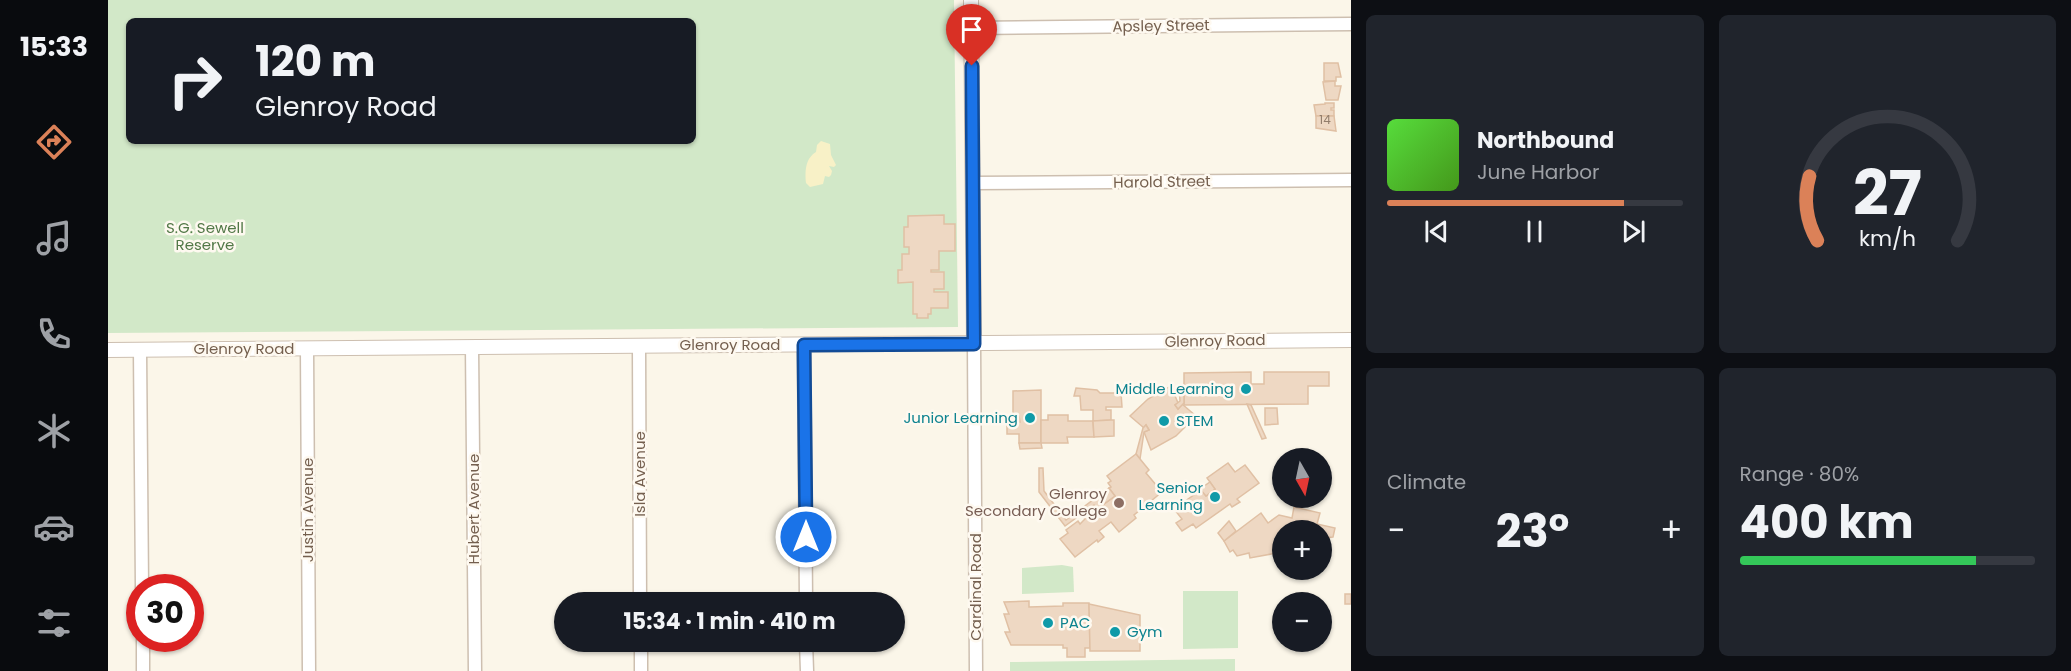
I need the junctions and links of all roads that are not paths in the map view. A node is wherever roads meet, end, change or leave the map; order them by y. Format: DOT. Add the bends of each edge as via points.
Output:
graph roads {
  1 [pos="971,0"];
  2 [pos="1351,24"];
  3 [pos="972,28"];
  4 [pos="1351,180"];
  5 [pos="973,183"];
  6 [pos="1351,340"];
  7 [pos="974,344"];
  8 [pos="804,345"];
  9 [pos="639,346"];
  10 [pos="472,347"];
  11 [pos="307,349"];
  12 [pos="108,350"];
  13 [pos="140,350"];
  14 [pos="142,574"];
  15 [pos="640,592"];
  16 [pos="806,592"];
  17 [pos="143,652"];
  18 [pos="641,652"];
  19 [pos="806,652"];
  20 [pos="143,671"];
  21 [pos="309,671"];
  22 [pos="475,671"];
  23 [pos="641,671"];
  24 [pos="807,671"];
  25 [pos="976,671"];
  1 -- 3 [label="street, Cardinal Road"];
  2 -- 3 [label="street, Apsley Street"];
  3 -- 5 [label="street, Cardinal Road"];
  4 -- 5 [label="street, Harold Street"];
  5 -- 7 [label="street, Cardinal Road"];
  6 -- 7 [label="street, Glenroy Road"];
  7 -- 8 [label="street, Glenroy Road"];
  7 -- 25 [label="street, Cardinal Road"];
  8 -- 9 [label="street, Glenroy Road"];
  8 -- 16 [label="street"];
  9 -- 10 [label="street, Glenroy Road"];
  9 -- 15 [label="street, Isla Avenue"];
  10 -- 11 [label="street, Glenroy Road"];
  10 -- 22 [label="street, Hubert Avenue"];
  11 -- 13 [label="street, Glenroy Road"];
  11 -- 21 [label="street, Justin Avenue"];
  12 -- 13 [label="street, Glenroy Road"];
  13 -- 14 [label="street"];
  17 -- 20 [label="street"];
  18 -- 23 [label="street"];
  19 -- 24 [label="street"];
}
